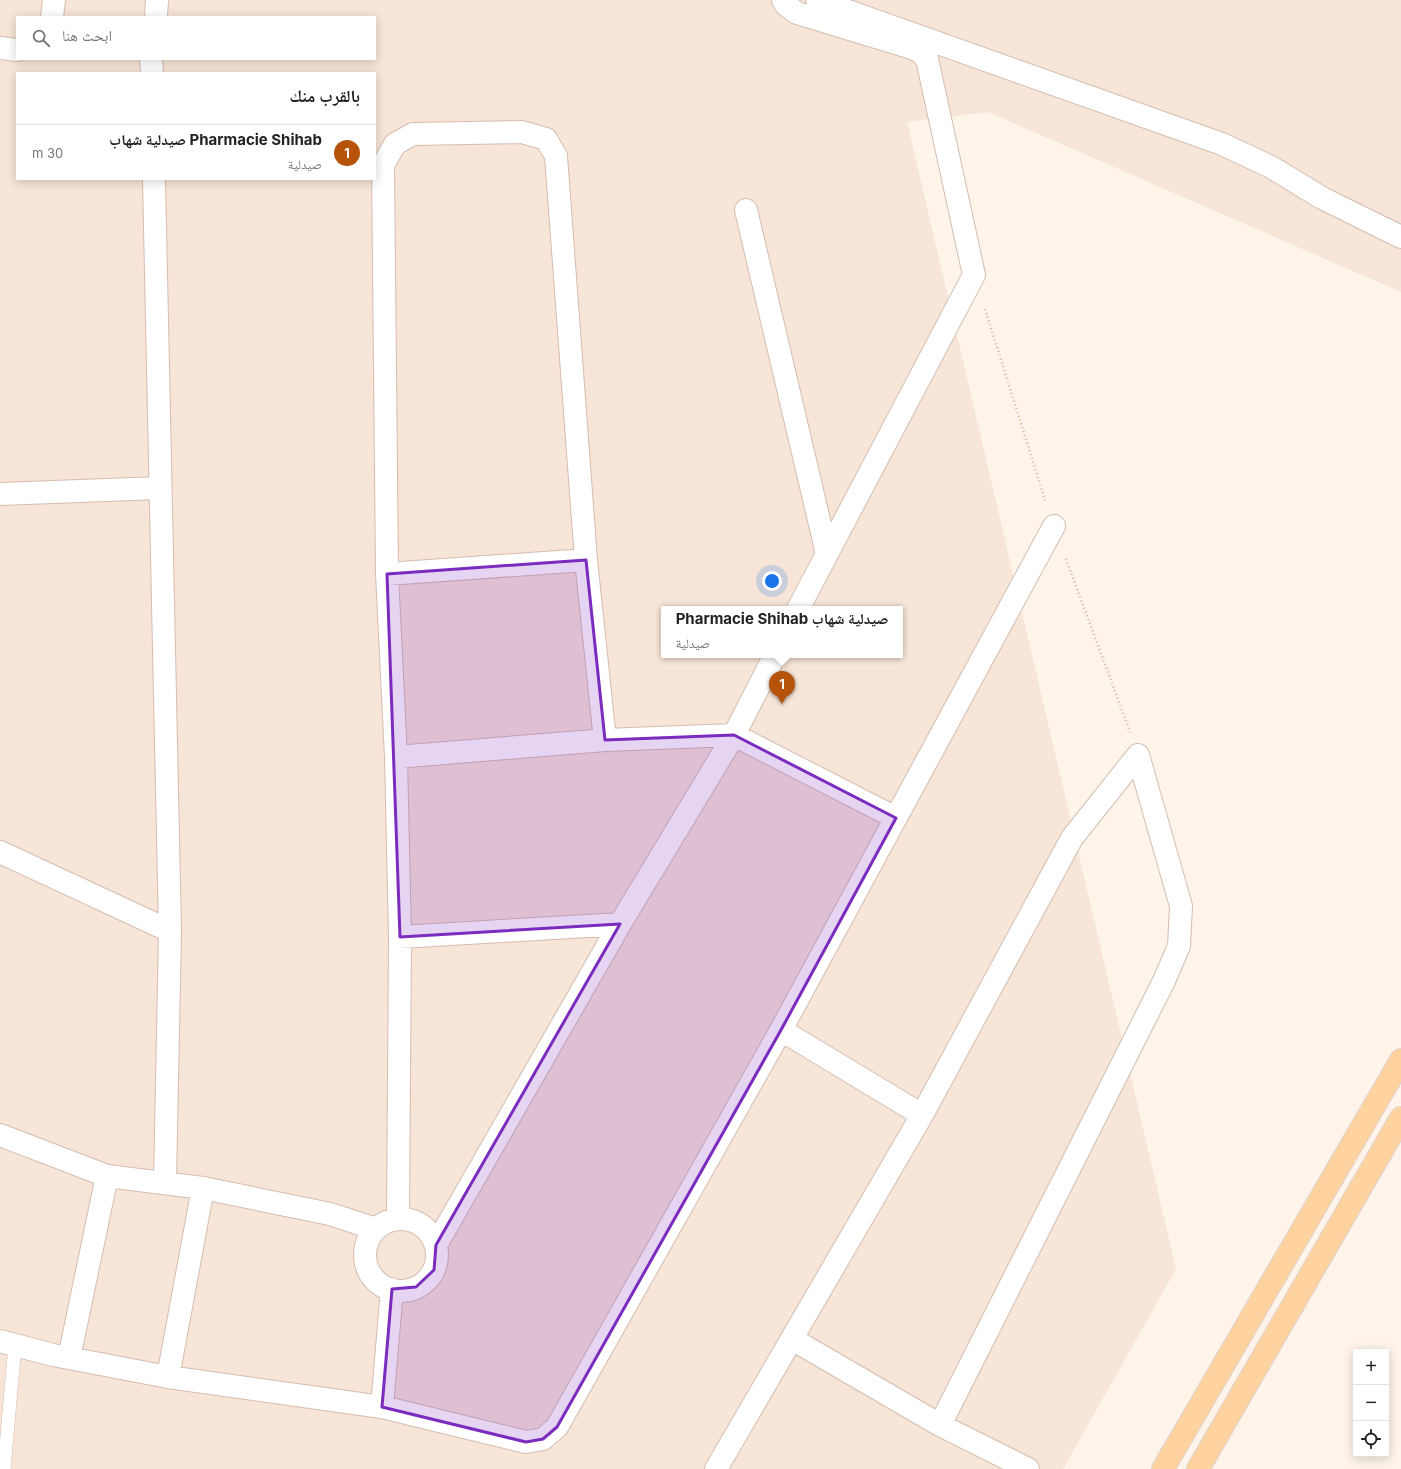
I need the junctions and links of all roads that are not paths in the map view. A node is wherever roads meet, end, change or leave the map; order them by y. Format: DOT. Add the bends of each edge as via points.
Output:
graph roads {
  1 [pos="54,0"];
  2 [pos="157,0"];
  3 [pos="783,0"];
  4 [pos="817,0"];
  5 [pos="52,16"];
  6 [pos="156,16"];
  7 [pos="0,48"];
  8 [pos="16,50"];
  9 [pos="151,60"];
  10 [pos="152,72"];
  11 [pos="154,180"];
  12 [pos="746,210"];
  13 [pos="1401,237"];
  14 [pos="160,488"];
  15 [pos="0,494"];
  16 [pos="1054,526"];
  17 [pos="827,554"];
  18 [pos="586,560"];
  19 [pos="387,574"];
  20 [pos="800,606"];
  21 [pos="773,658"];
  22 [pos="734,735"];
  23 [pos="605,740"];
  24 [pos="396,757"];
  25 [pos="896,818"];
  26 [pos="0,852"];
  27 [pos="620,924"];
  28 [pos="170,931"];
  29 [pos="400,937"];
  30 [pos="781,1030"];
  31 [pos="1401,1060"];
  32 [pos="922,1115"];
  33 [pos="1401,1118"];
  34 [pos="0,1135"];
  35 [pos="107,1176"];
  36 [pos="165,1183"];
  37 [pos="203,1188"];
  38 [pos="398,1219"];
  39 [pos="376,1229"];
  40 [pos="436,1245"];
  41 [pos="392,1289"];
  42 [pos="792,1339"];
  43 [pos="8,1343"];
  44 [pos="69,1358"];
  45 [pos="168,1377"];
  46 [pos="382,1407"];
  47 [pos="940,1425"];
  48 [pos="4,1469"];
  49 [pos="716,1469"];
  50 [pos="1028,1469"];
  51 [pos="1163,1469"];
  52 [pos="1198,1469"];
  1 -- 5 [label="street"];
  2 -- 6 [label="street"];
  3 -- 17 [label="street" via="786,6 797,13 912,48 927,59 974,274"];
  4 -- 13 [label="street" via="1222,144 1271,167 1322,198"];
  7 -- 8 [label="street"];
  9 -- 10 [label="street"];
  11 -- 14 [label="street"];
  12 -- 17 [label="street"];
  14 -- 15 [label="street"];
  14 -- 28 [label="street"];
  16 -- 25 [label="street"];
  17 -- 20 [label="street"];
  18 -- 19 [label="street"];
  18 -- 19 [label="street" via="556,156 546,139 522,132 413,134 395,144 383,166"];
  18 -- 23 [label="street"];
  19 -- 24 [label="street"];
  21 -- 22 [label="street"];
  22 -- 23 [label="street"];
  22 -- 25 [label="street"];
  22 -- 27 [label="street"];
  23 -- 24 [label="street"];
  24 -- 29 [label="street"];
  25 -- 30 [label="street"];
  26 -- 28 [label="street"];
  27 -- 29 [label="street"];
  27 -- 40 [label="street"];
  28 -- 36 [label="street"];
  29 -- 38 [label="street"];
  30 -- 32 [label="street"];
  30 -- 46 [label="street" via="558,1427 543,1439 526,1442"];
  31 -- 51 [label="main road"];
  32 -- 42 [label="street"];
  32 -- 47 [label="street" via="1072,838 1138,755 1181,906 1179,946"];
  33 -- 52 [label="main road"];
  34 -- 35 [label="street"];
  35 -- 36 [label="street"];
  35 -- 44 [label="street"];
  36 -- 37 [label="street"];
  37 -- 39 [label="street" via="330,1214"];
  37 -- 45 [label="street"];
  38 -- 39 [label="street" via="386,1222"];
  38 -- 40 [label="street" via="410,1220 421,1225"];
  39 -- 41 [label="street" via="368,1240 366,1264 380,1284"];
  40 -- 41 [label="street" via="434,1270 426,1280 416,1287"];
  41 -- 46 [label="street"];
  42 -- 47 [label="street"];
  42 -- 49 [label="street"];
  43 -- 44 [label="street"];
  43 -- 48 [label="lane"];
  44 -- 45 [label="street"];
  45 -- 46 [label="street"];
  47 -- 50 [label="street"];
}
